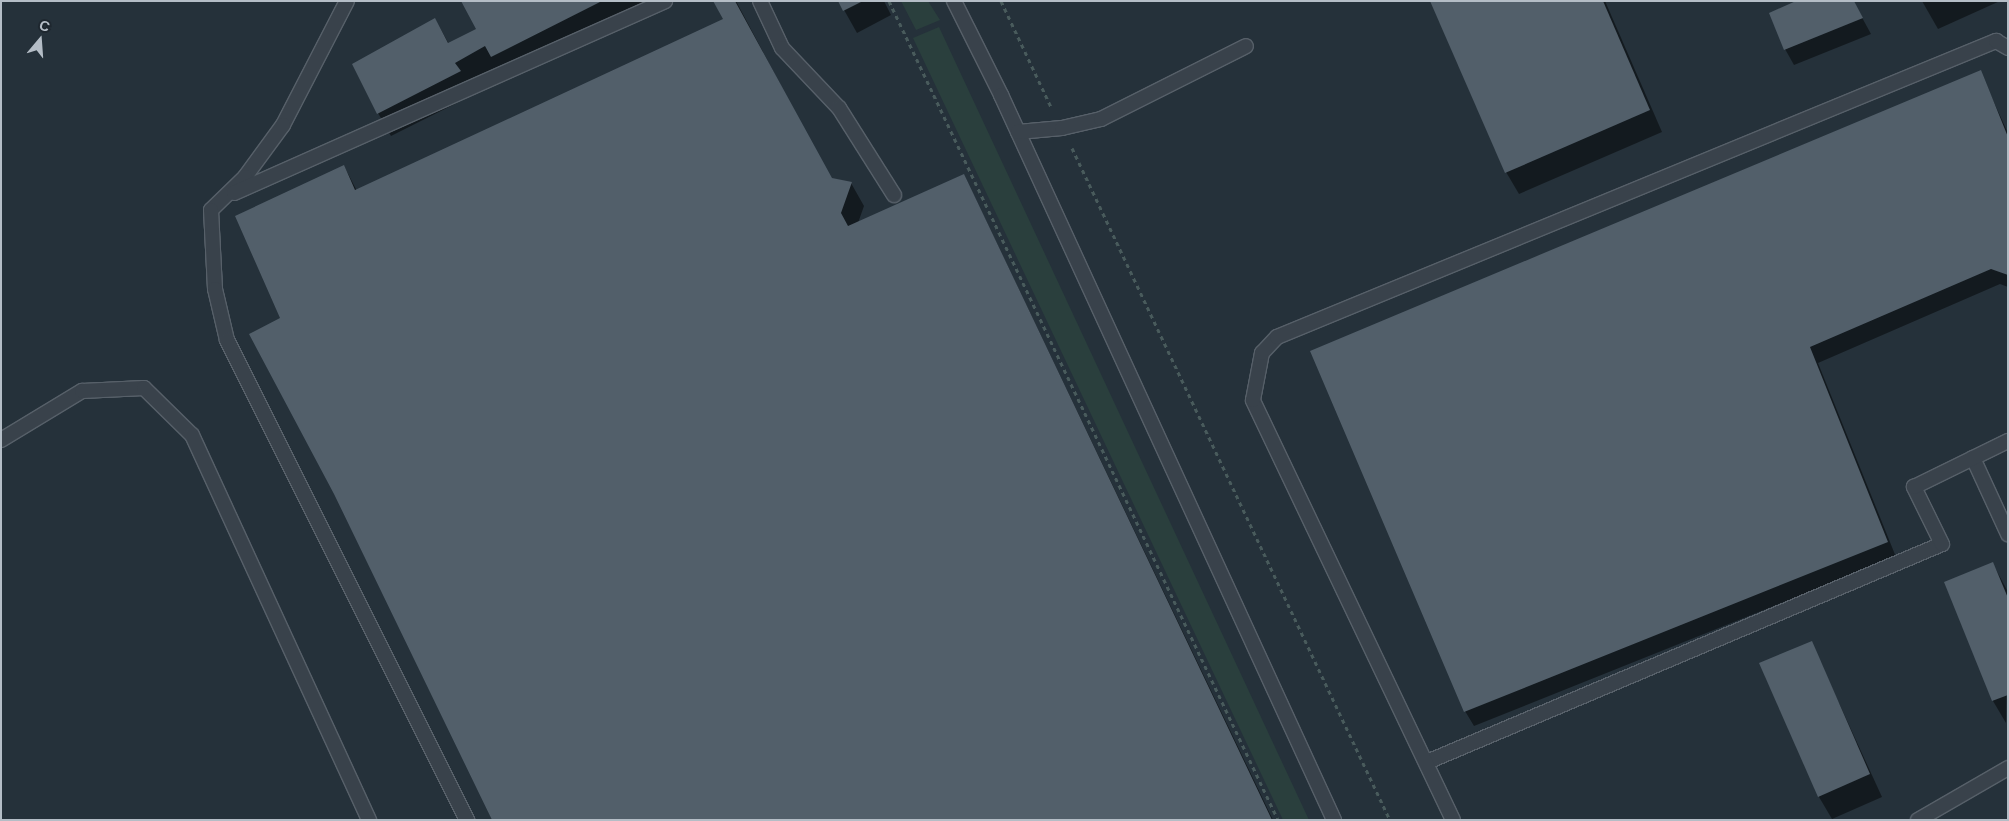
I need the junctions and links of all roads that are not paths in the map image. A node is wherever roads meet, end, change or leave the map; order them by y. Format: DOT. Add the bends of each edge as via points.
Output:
graph roads {
  1 [pos="347,1"];
  2 [pos="665,1"];
  3 [pos="760,1"];
  4 [pos="954,1"];
  5 [pos="1246,46"];
  6 [pos="2008,48"];
  7 [pos="1018,132"];
  8 [pos="894,195"];
  9 [pos="225,196"];
  10 [pos="1,440"];
  11 [pos="2008,442"];
  12 [pos="1973,458"];
  13 [pos="2008,534"];
  14 [pos="1427,762"];
  15 [pos="2008,768"];
  16 [pos="369,820"];
  17 [pos="467,820"];
  18 [pos="1334,820"];
  19 [pos="1454,820"];
  20 [pos="1918,820"];
  1 -- 9 [label="lane" via="283,125 245,177"];
  2 -- 9 [label="lane"];
  3 -- 8 [label="lane" via="782,48 840,108"];
  4 -- 7 [label="lane"];
  5 -- 7 [label="lane" via="1101,119 1062,128"];
  6 -- 14 [label="lane" via="1996,41 1277,338 1262,353 1253,400"];
  7 -- 18 [label="lane"];
  9 -- 17 [label="lane" via="211,210 215,289 227,340"];
  10 -- 16 [label="lane" via="82,391 144,388 192,434"];
  11 -- 12 [label="lane"];
  12 -- 13 [label="lane"];
  12 -- 14 [label="lane" via="1914,486 1942,544"];
  14 -- 19 [label="lane"];
  15 -- 20 [label="lane"];
}
